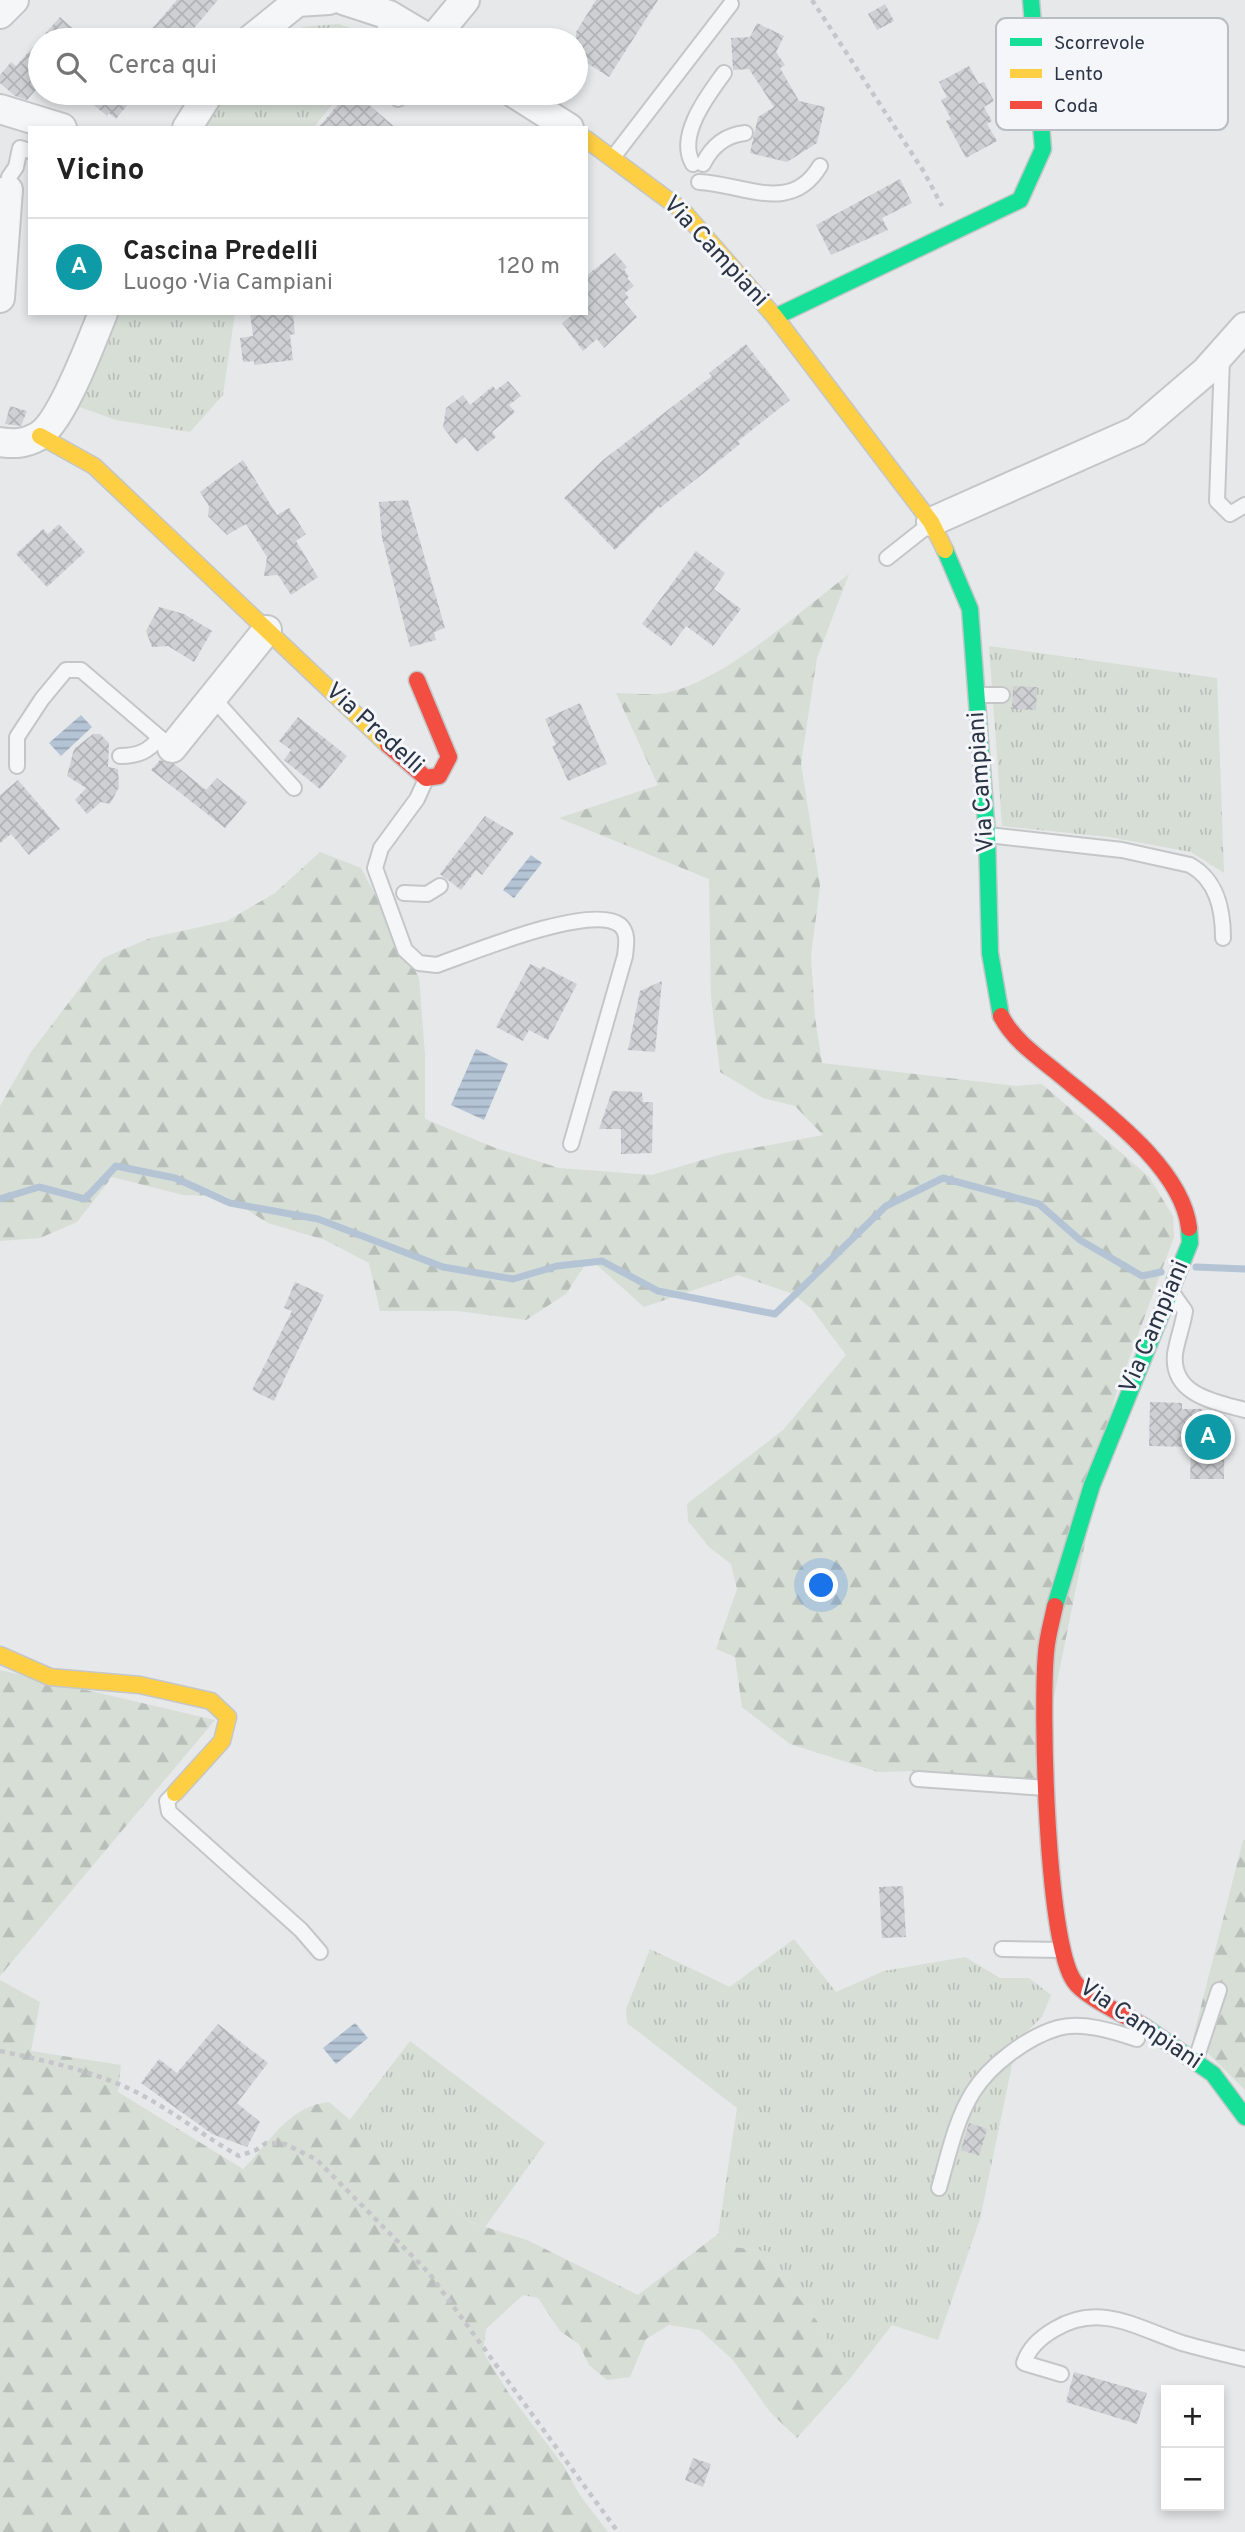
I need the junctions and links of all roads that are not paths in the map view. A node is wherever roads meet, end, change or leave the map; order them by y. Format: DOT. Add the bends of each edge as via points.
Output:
graph roads {
  1 [pos="13,0"];
  2 [pos="329,0"];
  3 [pos="343,0"];
  4 [pos="465,0"];
  5 [pos="1031,0"];
  6 [pos="731,4"];
  7 [pos="0,14"];
  8 [pos="1032,18"];
  9 [pos="265,28"];
  10 [pos="385,28"];
  11 [pos="442,28"];
  12 [pos="724,73"];
  13 [pos="201,105"];
  14 [pos="533,105"];
  15 [pos="0,108"];
  16 [pos="56,126"];
  17 [pos="188,126"];
  18 [pos="566,126"];
  19 [pos="1041,130"];
  20 [pos="745,133"];
  21 [pos="588,140"];
  22 [pos="28,150"];
  23 [pos="614,156"];
  24 [pos="820,166"];
  25 [pos="6,181"];
  26 [pos="695,184"];
  27 [pos="0,298"];
  28 [pos="102,315"];
  29 [pos="775,317"];
  30 [pos="1245,327"];
  31 [pos="1222,353"];
  32 [pos="40,436"];
  33 [pos="0,442"];
  34 [pos="1245,505"];
  35 [pos="931,522"];
  36 [pos="887,558"];
  37 [pos="267,630"];
  38 [pos="417,680"];
  39 [pos="976,695"];
  40 [pos="1002,695"];
  41 [pos="213,698"];
  42 [pos="166,743"];
  43 [pos="120,757"];
  44 [pos="17,766"];
  45 [pos="426,778"];
  46 [pos="294,788"];
  47 [pos="987,835"];
  48 [pos="440,886"];
  49 [pos="394,892"];
  50 [pos="1223,938"];
  51 [pos="571,1144"];
  52 [pos="1172,1293"];
  53 [pos="1245,1410"];
  54 [pos="0,1655"];
  55 [pos="918,1779"];
  56 [pos="1047,1788"];
  57 [pos="175,1793"];
  58 [pos="1002,1949"];
  59 [pos="1062,1950"];
  60 [pos="320,1952"];
  61 [pos="1219,1990"];
  62 [pos="1166,2040"];
  63 [pos="1195,2061"];
  64 [pos="1244,2114"];
  65 [pos="939,2188"];
  66 [pos="1245,2359"];
  67 [pos="1061,2374"];
  1 -- 7 [label="street"];
  2 -- 9 [label="street" via="297,2"];
  3 -- 10 [label="street"];
  4 -- 11 [label="street"];
  5 -- 8 [label="street, Via Campiani"];
  6 -- 23 [label="lane"];
  12 -- 26 [label="lane" via="707,96 689,137 688,157"];
  13 -- 17 [label="street"];
  14 -- 18 [label="street"];
  15 -- 16 [label="street"];
  19 -- 29 [label="street, Via Campiani" via="1043,149 1020,200"];
  20 -- 26 [label="lane" via="728,136 715,147"];
  21 -- 23 [label="street, Via Campiani"];
  22 -- 25 [label="lane" via="20,148 16,167"];
  23 -- 26 [label="street, Via Campiani"];
  24 -- 26 [label="lane" via="811,181 783,195"];
  25 -- 27 [label="street"];
  26 -- 29 [label="street, Via Campiani"];
  28 -- 32 [label="street" via="70,394"];
  29 -- 35 [label="street, Via Campiani"];
  30 -- 31 [label="street"];
  31 -- 34 [label="lane" via="1217,501 1230,514"];
  31 -- 35 [label="street" via="1136,431"];
  32 -- 33 [label="street" via="18,444"];
  32 -- 37 [label="street, Via Predelli" via="94,466"];
  35 -- 36 [label="lane"];
  35 -- 39 [label="street, Via Campiani" via="970,609"];
  37 -- 41 [label="street"];
  37 -- 45 [label="street, Via Predelli"];
  38 -- 45 [label="street, Via Predelli" via="449,757 439,776"];
  39 -- 40 [label="lane"];
  39 -- 47 [label="street, Via Campiani"];
  41 -- 42 [label="street"];
  41 -- 46 [label="lane"];
  42 -- 43 [label="lane"];
  42 -- 44 [label="lane" via="81,670 66,670 18,737"];
  45 -- 49 [label="lane" via="417,799 380,848 375,868"];
  47 -- 50 [label="lane" via="1122,850 1190,864 1214,888 1223,913"];
  47 -- 52 [label="street, Via Campiani" via="990,953 999,1013 1008,1029 1136,1144 1178,1192 1189,1218 1190,1243"];
  48 -- 49 [label="lane" via="428,894"];
  49 -- 51 [label="lane" via="400,942 419,962 437,965 544,928 603,918 621,926 626,936 625,956"];
  52 -- 53 [label="lane" via="1185,1311 1175,1354 1182,1383 1202,1399"];
  52 -- 56 [label="street, Via Campiani" via="1092,1485 1056,1600 1046,1653"];
  54 -- 57 [label="street" via="50,1677 140,1685 211,1701 228,1717 222,1741"];
  55 -- 56 [label="lane"];
  56 -- 59 [label="street, Via Campiani"];
  57 -- 60 [label="lane" via="167,1801 169,1812"];
  58 -- 59 [label="lane"];
  59 -- 62 [label="street, Via Campiani" via="1076,1985"];
  61 -- 63 [label="lane"];
  62 -- 63 [label="street, Via Campiani"];
  62 -- 65 [label="lane" via="1146,2042 1080,2027 1059,2028 1025,2044 973,2091 957,2125"];
  63 -- 64 [label="street, Via Campiani" via="1235,2097"];
  66 -- 67 [label="lane" via="1107,2316 1073,2318 1043,2336 1027,2352 1024,2363"];
}
